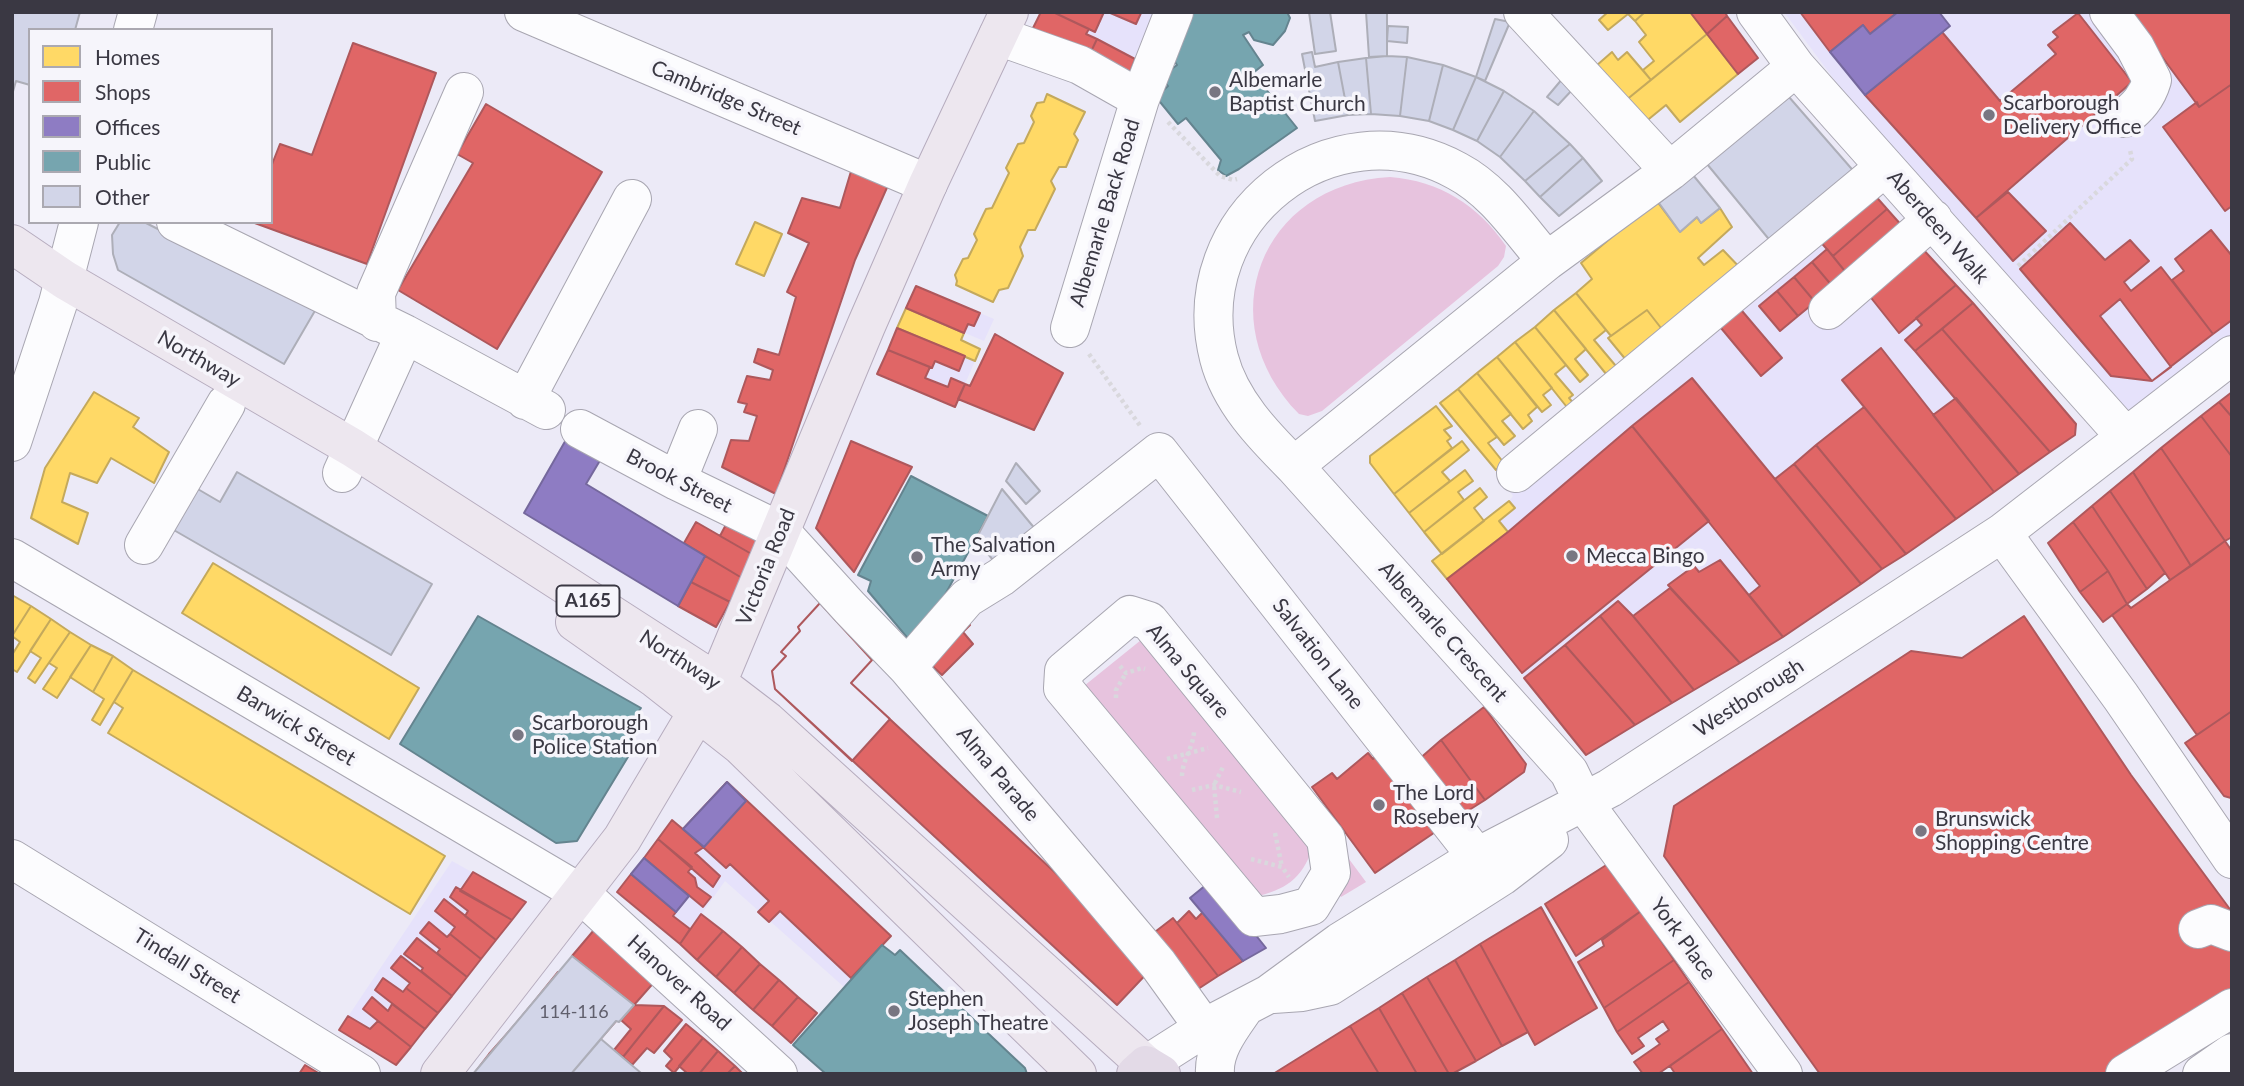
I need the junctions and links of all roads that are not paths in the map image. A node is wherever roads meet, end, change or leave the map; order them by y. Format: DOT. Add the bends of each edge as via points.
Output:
graph roads {
  1 [pos="524,12"];
  2 [pos="1174,12"];
  3 [pos="1523,12"];
  4 [pos="1756,12"];
  5 [pos="2109,12"];
  6 [pos="1004,24"];
  7 [pos="1796,67"];
  8 [pos="464,92"];
  9 [pos="1140,99"];
  10 [pos="2124,118"];
  11 [pos="1885,167"];
  12 [pos="1670,171"];
  13 [pos="928,184"];
  14 [pos="632,199"];
  15 [pos="1933,219"];
  16 [pos="78,224"];
  17 [pos="180,224"];
  18 [pos="12,244"];
  19 [pos="1546,261"];
  20 [pos="12,275"];
  21 [pos="61,291"];
  22 [pos="1828,310"];
  23 [pos="377,321"];
  24 [pos="1070,328"];
  25 [pos="2232,355"];
  26 [pos="226,404"];
  27 [pos="580,429"];
  28 [pos="698,429"];
  29 [pos="2125,436"];
  30 [pos="12,443"];
  31 [pos="347,461"];
  32 [pos="1294,466"];
  33 [pos="1516,473"];
  34 [pos="677,481"];
  35 [pos="780,531"];
  36 [pos="2002,533"];
  37 [pos="144,545"];
  38 [pos="12,558"];
  39 [pos="907,667"];
  40 [pos="707,696"];
  41 [pos="1584,803"];
  42 [pos="2227,842"];
  43 [pos="1477,857"];
  44 [pos="12,859"];
  45 [pos="580,893"];
  46 [pos="1311,906"];
  47 [pos="1340,942"];
  48 [pos="1257,1000"];
  49 [pos="2232,1008"];
  50 [pos="1203,1028"];
  51 [pos="1148,1071"];
  52 [pos="361,1074"];
  53 [pos="440,1074"];
  54 [pos="778,1074"];
  55 [pos="1077,1074"];
  56 [pos="1215,1074"];
  57 [pos="1783,1074"];
  58 [pos="2124,1074"];
  1 -- 13 [label="street, Cambridge Street"];
  2 -- 9 [label="street, Albemarle Back Road"];
  3 -- 12 [label="street"];
  4 -- 7 [label="street, Aberdeen Walk"];
  5 -- 10 [label="street" via="2152,80 2148,93"];
  6 -- 9 [label="street, Albemarle Back Road"];
  6 -- 13 [label="main road, Victoria Road"];
  7 -- 11 [label="street, Aberdeen Walk"];
  7 -- 12 [label="street"];
  8 -- 23 [label="street" via="376,293"];
  9 -- 24 [label="street, Albemarle Back Road"];
  11 -- 15 [label="street, Aberdeen Walk"];
  11 -- 33 [label="street"];
  12 -- 19 [label="street"];
  13 -- 35 [label="main road, Victoria Road"];
  14 -- 23 [label="street" via="536,405"];
  15 -- 22 [label="street"];
  15 -- 29 [label="street, Aberdeen Walk"];
  16 -- 21 [label="street"];
  17 -- 23 [label="street"];
  18 -- 21 [label="main road, Northway / A165"];
  19 -- 32 [label="street"];
  19 -- 32 [label="street, Albemarle Crescent" via="1496,199 1435,161 1412,154 1364,151 1317,163 1284,180 1256,206 1234,236 1223,259 1213,309 1214,334 1227,382 1239,405"];
  20 -- 21 [label="main road, Northway / A165"];
  21 -- 26 [label="main road, Northway / A165"];
  21 -- 30 [label="street"];
  21 -- 31 [label="main road, Northway / A165"];
  23 -- 31 [label="street"];
  25 -- 29 [label="street, Westborough"];
  26 -- 31 [label="main road, Northway / A165"];
  26 -- 37 [label="street"];
  27 -- 34 [label="street, Brook Street"];
  28 -- 34 [label="street"];
  29 -- 36 [label="street, Westborough"];
  31 -- 40 [label="main road, Northway / A165" via="541,599"];
  32 -- 41 [label="street, Albemarle Crescent" via="1569,772"];
  34 -- 35 [label="street, Brook Street"];
  35 -- 39 [label="street, Alma Parade"];
  35 -- 40 [label="main road, Victoria Road" via="723,669"];
  36 -- 41 [label="street, Westborough"];
  36 -- 42 [label="street"];
  38 -- 45 [label="street, Barwick Street"];
  39 -- 43 [label="street, Salvation Lane" via="967,598 1002,577 1159,452"];
  39 -- 50 [label="street, Alma Parade" via="1158,964"];
  40 -- 45 [label="main road, Victoria Road" via="622,839"];
  40 -- 51 [label="main road, Northway / A165" via="767,721"];
  40 -- 55 [label="main road, Northway / A165" via="740,745"];
  41 -- 43 [label="street, Westborough"];
  41 -- 48 [label="street" via="1560,832 1502,876 1329,986"];
  41 -- 57 [label="street, York Place"];
  43 -- 47 [label="street, Westborough"];
  44 -- 52 [label="street, Tindall Street"];
  45 -- 53 [label="main road, Victoria Road"];
  45 -- 54 [label="street, Hanover Road"];
  46 -- 46 [label="street, Alma Square" via="1254,917 1063,688 1064,671 1130,615 1149,621 1326,839 1331,873"];
  46 -- 47 [label="street"];
  47 -- 48 [label="street, Westborough"];
  48 -- 50 [label="street, Westborough"];
  48 -- 56 [label="street, Westborough" via="1226,1034"];
  49 -- 58 [label="street"];
  50 -- 51 [label="street, Westborough"];
}
